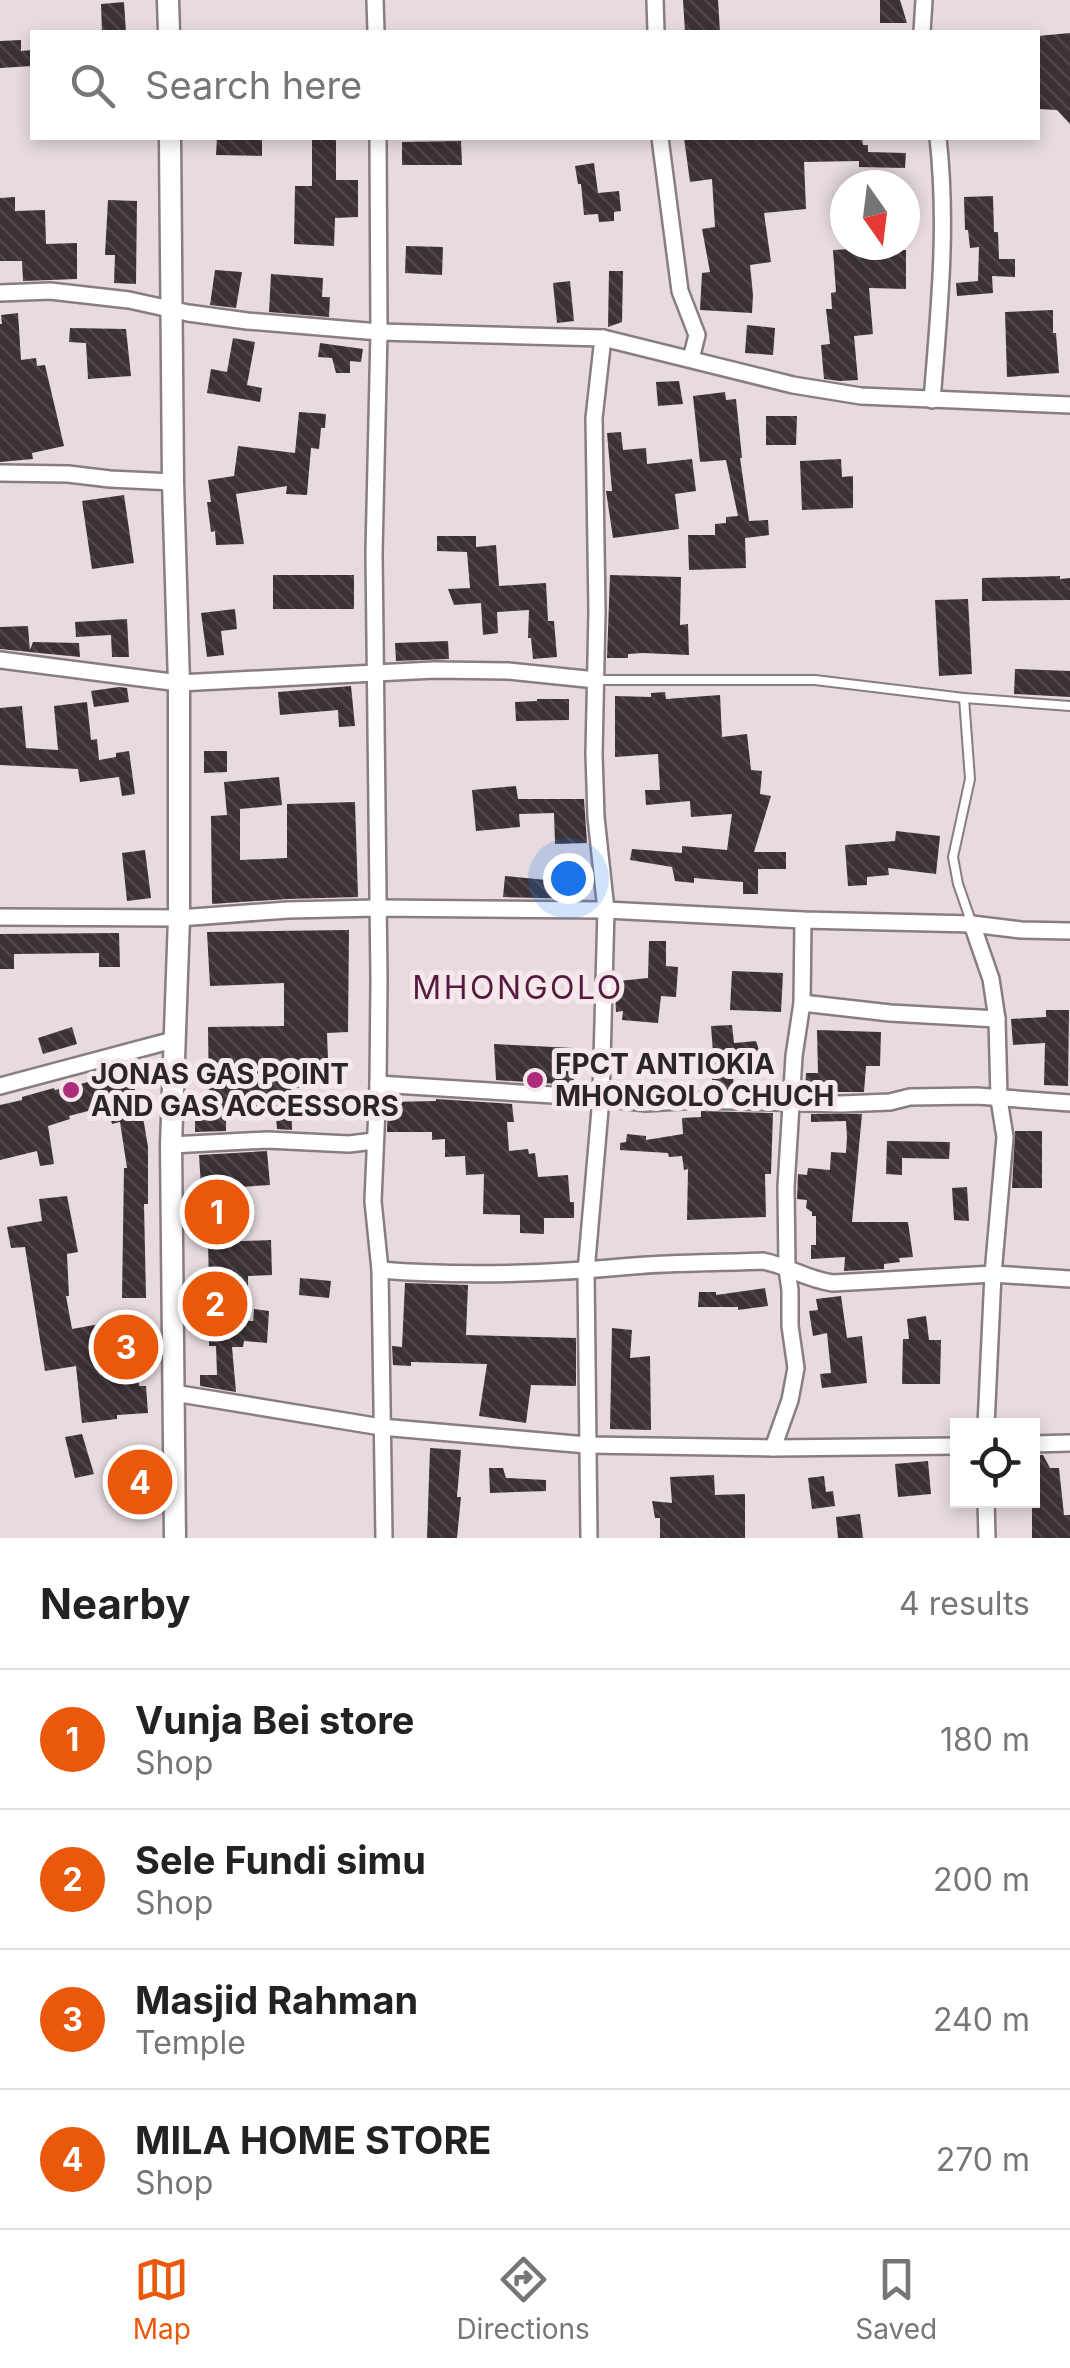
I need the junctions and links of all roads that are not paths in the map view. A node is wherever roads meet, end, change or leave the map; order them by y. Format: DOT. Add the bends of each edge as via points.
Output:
graph roads {
  1 [pos="168,0"];
  2 [pos="376,0"];
  3 [pos="655,0"];
  4 [pos="924,0"];
  5 [pos="169,30"];
  6 [pos="376,30"];
  7 [pos="656,30"];
  8 [pos="922,30"];
  9 [pos="170,140"];
  10 [pos="378,140"];
  11 [pos="660,140"];
  12 [pos="938,140"];
  13 [pos="0,293"];
  14 [pos="172,310"];
  15 [pos="380,332"];
  16 [pos="603,338"];
  17 [pos="692,359"];
  18 [pos="932,400"];
  19 [pos="1070,406"];
  20 [pos="0,474"];
  21 [pos="173,482"];
  22 [pos="0,660"];
  23 [pos="376,674"];
  24 [pos="596,680"];
  25 [pos="179,683"];
  26 [pos="964,698"];
  27 [pos="1070,706"];
  28 [pos="377,908"];
  29 [pos="606,910"];
  30 [pos="0,917"];
  31 [pos="179,918"];
  32 [pos="803,920"];
  33 [pos="972,924"];
  34 [pos="1070,931"];
  35 [pos="802,1003"];
  36 [pos="997,1019"];
  37 [pos="174,1040"];
  38 [pos="378,1084"];
  39 [pos="0,1086"];
  40 [pos="600,1098"];
  41 [pos="1000,1099"];
  42 [pos="792,1102"];
  43 [pos="1070,1103"];
  44 [pos="374,1141"];
  45 [pos="171,1145"];
  46 [pos="787,1269"];
  47 [pos="380,1270"];
  48 [pos="586,1272"];
  49 [pos="993,1274"];
  50 [pos="1070,1278"];
  51 [pos="174,1393"];
  52 [pos="986,1418"];
  53 [pos="381,1427"];
  54 [pos="1070,1443"];
  55 [pos="1040,1444"];
  56 [pos="587,1445"];
  57 [pos="950,1446"];
  58 [pos="774,1448"];
  59 [pos="986,1508"];
  60 [pos="176,1538"];
  61 [pos="384,1538"];
  62 [pos="589,1538"];
  63 [pos="987,1538"];
  1 -- 5 [label="street"];
  2 -- 6 [label="street"];
  3 -- 7 [label="street"];
  4 -- 8 [label="street"];
  9 -- 14 [label="street"];
  10 -- 15 [label="street"];
  11 -- 17 [label="street" via="680,291 697,336"];
  12 -- 18 [label="street" via="943,266"];
  13 -- 14 [label="street" via="50,292"];
  14 -- 15 [label="street"];
  14 -- 21 [label="street"];
  15 -- 16 [label="street"];
  15 -- 23 [label="street"];
  16 -- 17 [label="street"];
  16 -- 24 [label="street" via="594,418"];
  17 -- 18 [label="street" via="810,388"];
  18 -- 19 [label="street"];
  20 -- 21 [label="street"];
  21 -- 25 [label="street"];
  22 -- 25 [label="street"];
  23 -- 24 [label="street" via="508,670"];
  23 -- 25 [label="street"];
  23 -- 28 [label="street"];
  24 -- 26 [label="lane" via="815,680"];
  24 -- 29 [label="street" via="596,818"];
  25 -- 31 [label="street"];
  26 -- 27 [label="lane"];
  26 -- 33 [label="lane" via="970,779 954,857"];
  28 -- 29 [label="street"];
  28 -- 31 [label="street"];
  28 -- 38 [label="street"];
  29 -- 32 [label="street"];
  29 -- 40 [label="street"];
  30 -- 31 [label="street"];
  31 -- 37 [label="street"];
  32 -- 33 [label="street"];
  32 -- 35 [label="street"];
  33 -- 34 [label="street"];
  33 -- 36 [label="street"];
  35 -- 36 [label="street"];
  35 -- 42 [label="street"];
  36 -- 41 [label="street"];
  37 -- 39 [label="street"];
  37 -- 45 [label="street"];
  38 -- 40 [label="street"];
  38 -- 44 [label="street"];
  40 -- 42 [label="street"];
  40 -- 48 [label="street"];
  41 -- 42 [label="street"];
  41 -- 43 [label="street"];
  41 -- 49 [label="street" via="1005,1137"];
  42 -- 46 [label="street"];
  44 -- 45 [label="street"];
  44 -- 47 [label="street"];
  45 -- 51 [label="street"];
  46 -- 48 [label="street" via="763,1261"];
  46 -- 49 [label="street" via="833,1283"];
  46 -- 58 [label="street" via="796,1368"];
  47 -- 48 [label="street"];
  47 -- 53 [label="street"];
  48 -- 56 [label="street"];
  49 -- 50 [label="street"];
  49 -- 52 [label="street"];
  51 -- 53 [label="street"];
  51 -- 60 [label="street"];
  53 -- 56 [label="street"];
  53 -- 61 [label="street"];
  54 -- 55 [label="street"];
  56 -- 58 [label="street"];
  56 -- 62 [label="street"];
  57 -- 58 [label="street"];
  59 -- 63 [label="street"];
}
